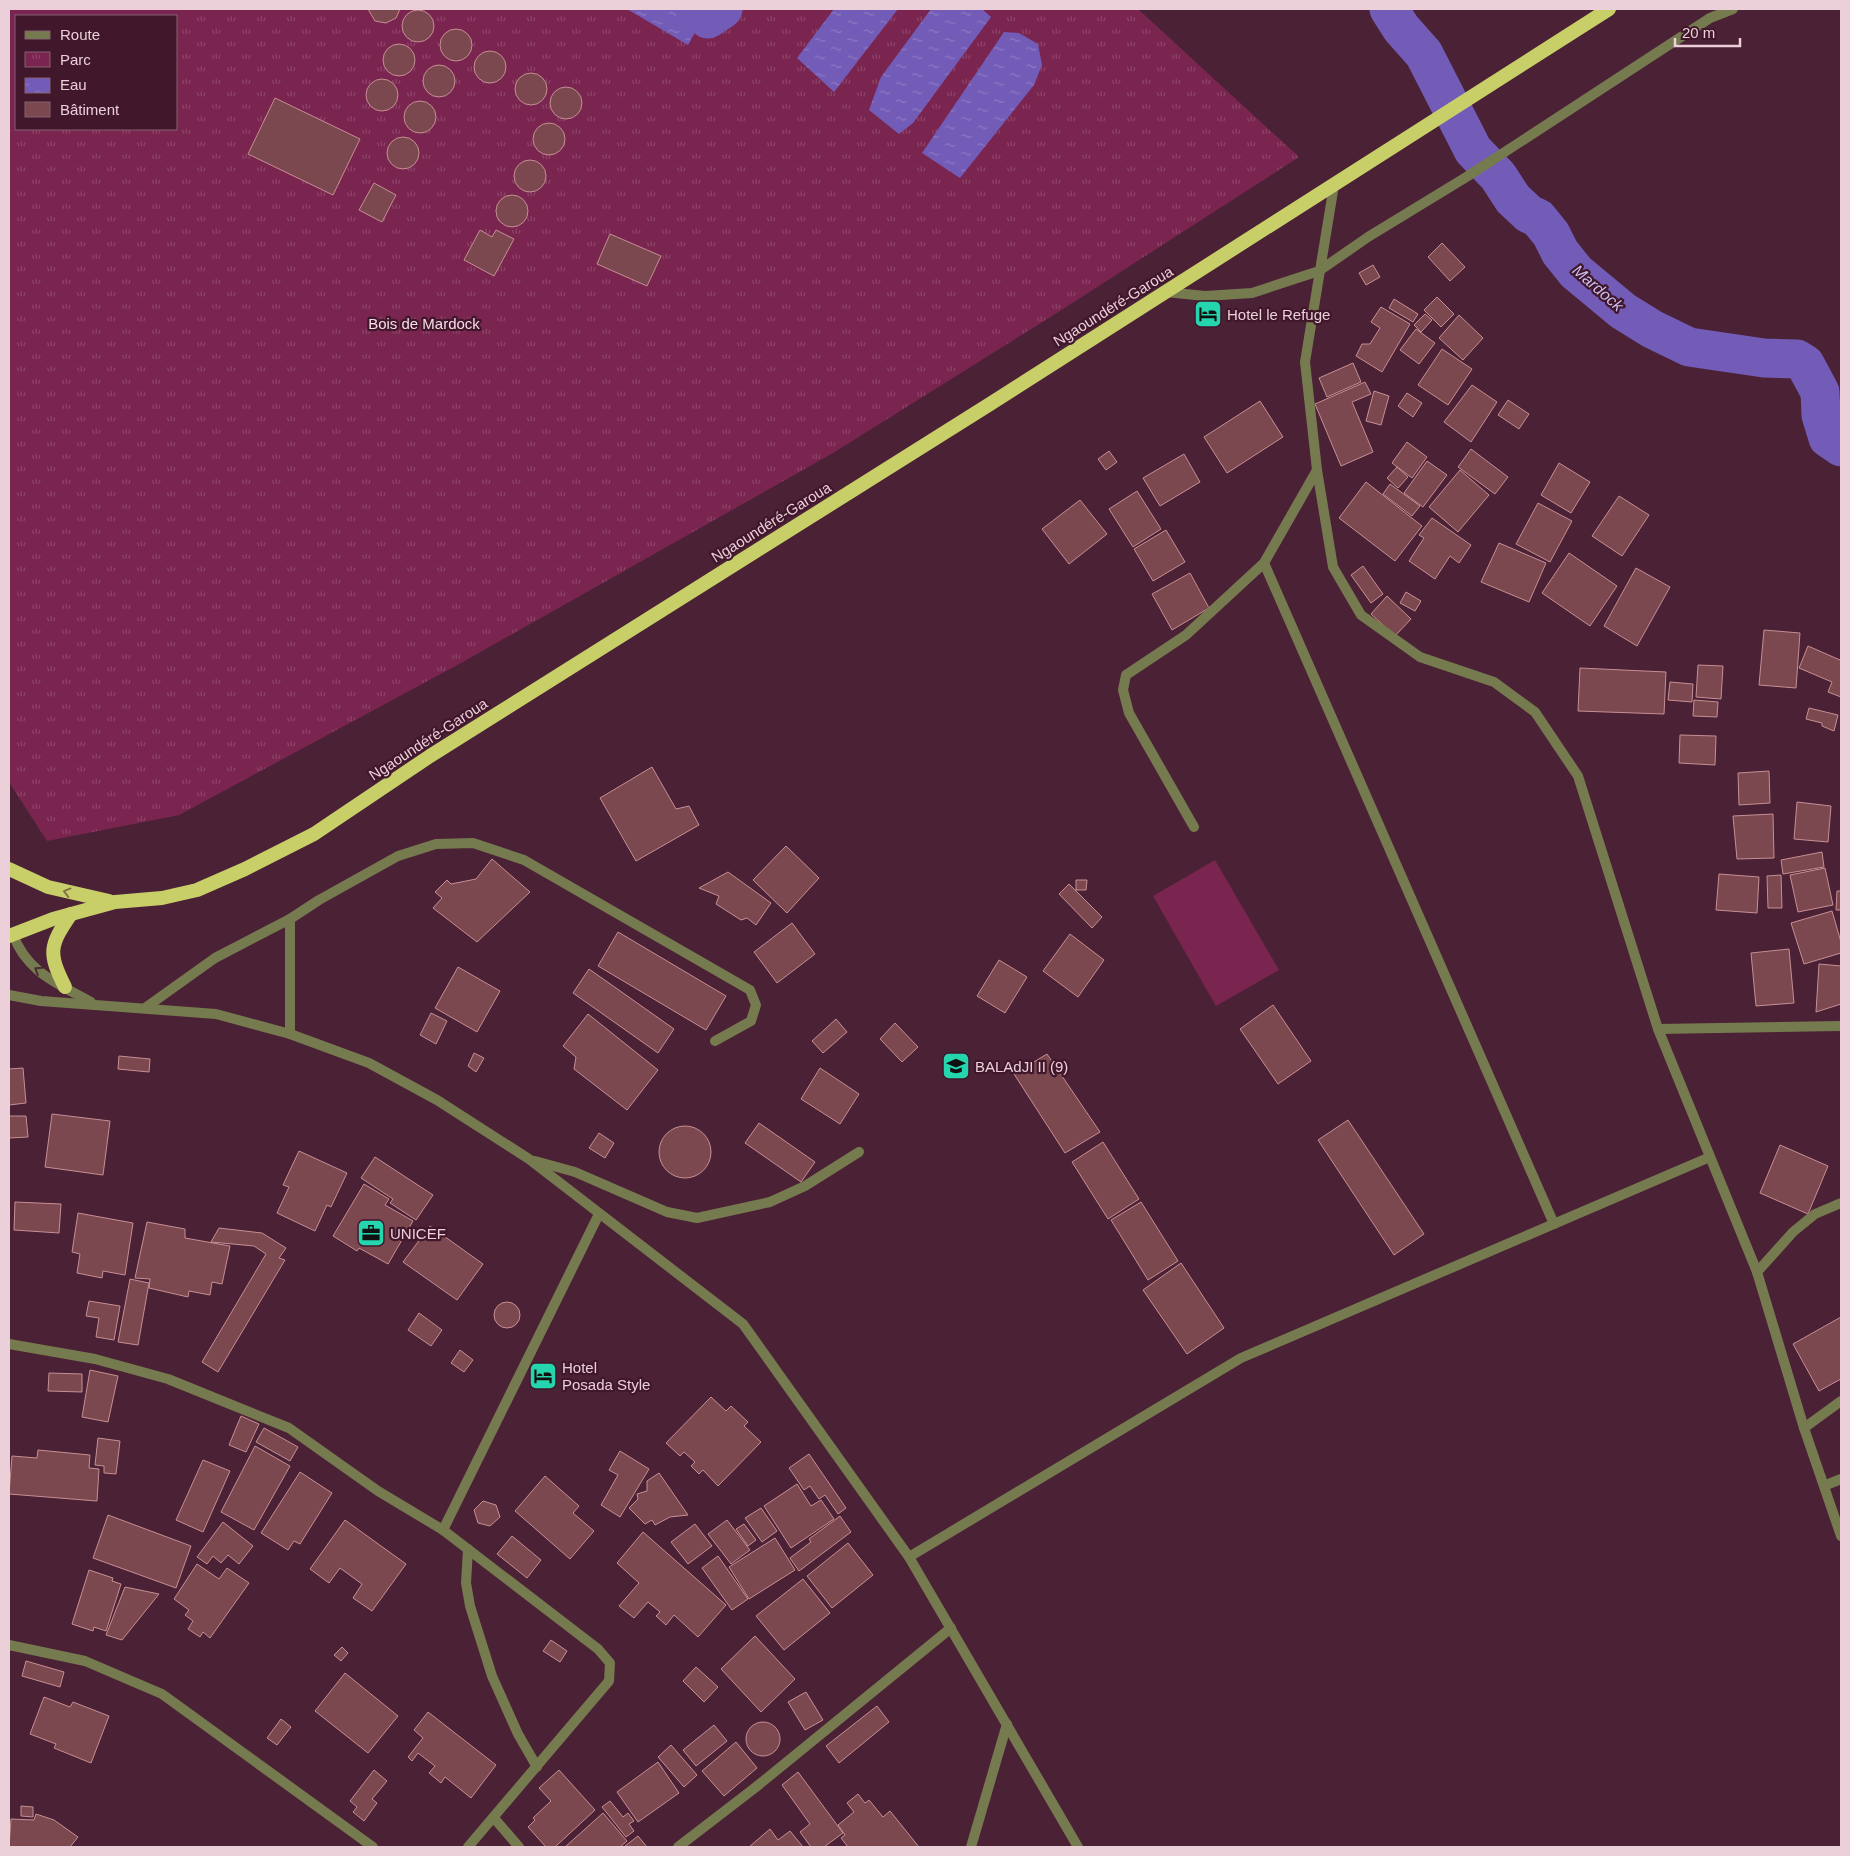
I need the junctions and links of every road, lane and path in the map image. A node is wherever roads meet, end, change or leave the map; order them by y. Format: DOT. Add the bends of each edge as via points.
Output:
graph roads {
  1 [pos="1609,9"];
  2 [pos="1733,9"];
  3 [pos="1334,185"];
  4 [pos="1319,271"];
  5 [pos="1166,292"];
  6 [pos="1317,470"];
  7 [pos="1264,563"];
  8 [pos="1194,827"];
  9 [pos="9,869"];
  10 [pos="115,902"];
  11 [pos="71,914"];
  12 [pos="290,919"];
  13 [pos="11,935"];
  14 [pos="65,988"];
  15 [pos="9,995"];
  16 [pos="94,1004"];
  17 [pos="145,1008"];
  18 [pos="1841,1026"];
  19 [pos="1658,1029"];
  20 [pos="290,1034"];
  21 [pos="715,1042"];
  22 [pos="859,1152"];
  23 [pos="1710,1157"];
  24 [pos="529,1159"];
  25 [pos="1841,1203"];
  26 [pos="600,1214"];
  27 [pos="1554,1224"];
  28 [pos="1757,1272"];
  29 [pos="9,1344"];
  30 [pos="1841,1401"];
  31 [pos="1804,1428"];
  32 [pos="1841,1479"];
  33 [pos="1826,1486"];
  34 [pos="443,1530"];
  35 [pos="1841,1536"];
  36 [pos="468,1549"];
  37 [pos="909,1557"];
  38 [pos="951,1628"];
  39 [pos="9,1645"];
  40 [pos="1007,1724"];
  41 [pos="537,1767"];
  42 [pos="494,1818"];
  43 [pos="373,1847"];
  44 [pos="468,1847"];
  45 [pos="519,1847"];
  46 [pos="678,1847"];
  47 [pos="971,1847"];
  48 [pos="1078,1847"];
  1 -- 3 [label="highway, Ngaoundéré-Garoua"];
  2 -- 4 [label="street" via="1710,18"];
  3 -- 4 [label="street"];
  3 -- 5 [label="highway, Ngaoundéré-Garoua"];
  4 -- 5 [label="street" via="1252,293 1205,296"];
  4 -- 6 [label="street" via="1305,362"];
  5 -- 10 [label="highway, Ngaoundéré-Garoua" via="430,756 314,834 197,890 162,898"];
  6 -- 7 [label="street"];
  6 -- 19 [label="street" via="1333,567 1361,615 1420,657 1494,682 1535,712 1578,776"];
  7 -- 8 [label="street" via="1186,635 1126,675 1123,690 1129,713"];
  7 -- 27 [label="street"];
  10 -- 9 [label="highway, Ngaoundéré-Garoua, one-way" via="48,887"];
  10 -- 11 [label="highway, Ngaoundéré-Garoua"];
  11 -- 13 [label="highway, Ngaoundéré-Garoua" via="26,927"];
  11 -- 14 [label="highway" via="60,930 52,954 53,964"];
  12 -- 17 [label="street" via="215,958"];
  12 -- 20 [label="street"];
  12 -- 21 [label="street" via="398,856 436,844 473,843 524,860 750,990 756,1005 751,1021"];
  14 -- 13 [label="street, one-way" via="29,964"];
  14 -- 16 [label="street"];
  15 -- 16 [label="street" via="41,1001"];
  16 -- 17 [label="street"];
  17 -- 20 [label="street" via="216,1014"];
  18 -- 19 [label="street"];
  19 -- 23 [label="street"];
  20 -- 24 [label="street" via="369,1063 437,1100"];
  22 -- 24 [label="street" via="805,1186 770,1202 697,1218 667,1212 575,1172"];
  23 -- 27 [label="street"];
  23 -- 28 [label="street"];
  24 -- 26 [label="street"];
  25 -- 28 [label="street" via="1815,1214 1793,1232"];
  26 -- 34 [label="street"];
  26 -- 37 [label="street" via="743,1324"];
  27 -- 37 [label="street" via="1240,1358"];
  28 -- 31 [label="street"];
  29 -- 34 [label="street" via="95,1359 168,1379 289,1428 378,1491"];
  30 -- 31 [label="street"];
  31 -- 33 [label="street"];
  32 -- 33 [label="street"];
  33 -- 35 [label="street"];
  34 -- 36 [label="street"];
  36 -- 41 [label="street" via="466,1584 470,1606 496,1684"];
  36 -- 41 [label="street" via="598,1649 610,1663 609,1680"];
  37 -- 38 [label="street"];
  38 -- 40 [label="street"];
  38 -- 46 [label="street"];
  39 -- 43 [label="street" via="85,1662 162,1694"];
  40 -- 47 [label="street"];
  40 -- 48 [label="street"];
  41 -- 42 [label="street"];
  42 -- 44 [label="street"];
  42 -- 45 [label="street"];
}
